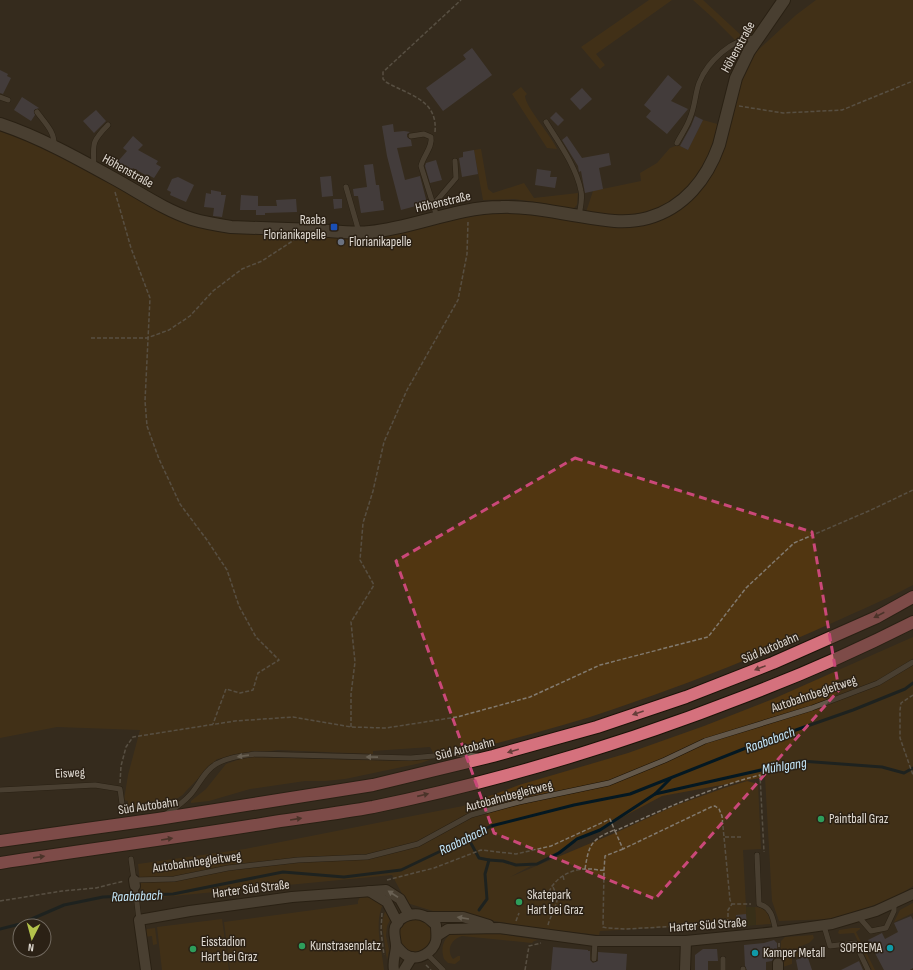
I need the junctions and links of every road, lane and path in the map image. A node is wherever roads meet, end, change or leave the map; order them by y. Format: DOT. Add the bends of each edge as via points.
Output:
graph roads {
  1 [pos="461,0"];
  2 [pos="784,0"];
  3 [pos="758,38"];
  4 [pos="913,81"];
  5 [pos="0,96"];
  6 [pos="8,100"];
  7 [pos="729,104"];
  8 [pos="37,112"];
  9 [pos="546,122"];
  10 [pos="0,124"];
  11 [pos="108,125"];
  12 [pos="412,136"];
  13 [pos="432,141"];
  14 [pos="677,143"];
  15 [pos="54,147"];
  16 [pos="455,161"];
  17 [pos="94,168"];
  18 [pos="111,177"];
  19 [pos="346,187"];
  20 [pos="433,205"];
  21 [pos="468,210"];
  22 [pos="579,216"];
  23 [pos="437,217"];
  24 [pos="308,230"];
  25 [pos="359,233"];
  26 [pos="91,338"];
  27 [pos="147,338"];
  28 [pos="913,490"];
  29 [pos="913,597"];
  30 [pos="913,622"];
  31 [pos="913,662"];
  32 [pos="913,695"];
  33 [pos="213,724"];
  34 [pos="351,727"];
  35 [pos="493,756"];
  36 [pos="913,775"];
  37 [pos="120,788"];
  38 [pos="0,790"];
  39 [pos="123,811"];
  40 [pos="158,819"];
  41 [pos="614,830"];
  42 [pos="725,837"];
  43 [pos="742,837"];
  44 [pos="0,841"];
  45 [pos="623,848"];
  46 [pos="764,854"];
  47 [pos="469,855"];
  48 [pos="757,855"];
  49 [pos="130,859"];
  50 [pos="0,863"];
  51 [pos="585,869"];
  52 [pos="604,870"];
  53 [pos="563,876"];
  54 [pos="564,880"];
  55 [pos="134,883"];
  56 [pos="552,884"];
  57 [pos="367,890"];
  58 [pos="549,892"];
  59 [pos="913,894"];
  60 [pos="0,901"];
  61 [pos="894,902"];
  62 [pos="732,904"];
  63 [pos="759,904"];
  64 [pos="382,910"];
  65 [pos="409,915"];
  66 [pos="858,916"];
  67 [pos="426,917"];
  68 [pos="139,920"];
  69 [pos="736,921"];
  70 [pos="398,923"];
  71 [pos="728,923"];
  72 [pos="824,926"];
  73 [pos="499,928"];
  74 [pos="546,932"];
  75 [pos="776,932"];
  76 [pos="437,936"];
  77 [pos="596,941"];
  78 [pos="686,941"];
  79 [pos="396,945"];
  80 [pos="427,954"];
  81 [pos="384,957"];
  82 [pos="412,957"];
  83 [pos="594,959"];
  84 [pos="723,959"];
  85 [pos="778,967"];
  86 [pos="146,970"];
  87 [pos="394,970"];
  88 [pos="404,970"];
  89 [pos="443,970"];
  90 [pos="525,970"];
  91 [pos="685,970"];
  92 [pos="723,970"];
  93 [pos="868,970"];
  1 -- 13 [label="path" via="383,72 383,79 386,82 416,96 427,105 436,130"];
  2 -- 3 [label="street, Höhenstraße"];
  3 -- 7 [label="street, Höhenstraße" via="736,78"];
  3 -- 14 [label="lane" via="750,38 731,46 708,66 698,86 690,118"];
  4 -- 7 [label="path" via="842,110 783,113"];
  5 -- 6 [label="lane"];
  7 -- 22 [label="street, Höhenstraße" via="719,145 710,165 694,190 675,205 647,218 632,220 612,221"];
  8 -- 15 [label="lane" via="53,133"];
  9 -- 22 [label="lane" via="573,169 579,186 582,198"];
  10 -- 15 [label="street, Höhenstraße"];
  11 -- 17 [label="lane" via="94,141"];
  12 -- 13 [label="lane" via="424,134 431,137"];
  13 -- 20 [label="lane" via="421,166"];
  15 -- 17 [label="street, Höhenstraße"];
  16 -- 20 [label="lane" via="456,178"];
  17 -- 18 [label="street, Höhenstraße"];
  18 -- 24 [label="street, Höhenstraße" via="191,219 231,227"];
  18 -- 27 [label="path" via="131,248 150,298"];
  19 -- 25 [label="lane"];
  20 -- 23 [label="lane"];
  21 -- 22 [label="street, Höhenstraße" via="501,207"];
  21 -- 23 [label="street, Höhenstraße"];
  21 -- 34 [label="path" via="467,254 458,300 407,390 384,442 363,523 360,560 374,585 350,622 355,662 351,694"];
  23 -- 25 [label="street, Höhenstraße"];
  24 -- 25 [label="street, Höhenstraße"];
  24 -- 27 [label="path" via="262,261 242,270 213,291 190,316 169,330"];
  26 -- 27 [label="path"];
  27 -- 33 [label="path" via="147,426 159,459 180,504 227,570 239,606 256,637 279,660 258,673 253,690 240,693 226,689"];
  28 -- 34 [label="path" via="794,543 746,588 708,637 600,665 530,697 457,717 386,728"];
  29 -- 35 [label="highway, Süd Autobahn, one-way" via="877,617 773,663 686,697"];
  50 -- 30 [label="highway, one-way" via="372,807 498,778 602,748 692,717 780,683"];
  31 -- 55 [label="lane, Autobahnbegleitweg" via="878,683 812,708 705,741 609,782 471,815 418,844 367,857 298,860"];
  32 -- 36 [label="path" via="901,703 900,710 900,738"];
  33 -- 34 [label="path" via="293,717"];
  33 -- 37 [label="path" via="133,737 126,747 121,766"];
  35 -- 40 [label="highway, Süd Autobahn" via="373,786"];
  35 -- 40 [label="lane, one-way" via="456,754 411,758 255,754 232,757 216,764 180,805"];
  37 -- 38 [label="lane, Eisweg" via="95,785"];
  37 -- 39 [label="lane"];
  40 -- 44 [label="highway, Süd Autobahn"];
  41 -- 45 [label="path"];
  41 -- 46 [label="path" via="672,805 760,775"];
  41 -- 47 [label="path" via="610,819 551,846 516,854 481,850"];
  41 -- 51 [label="path" via="597,838 590,847"];
  42 -- 43 [label="path"];
  42 -- 45 [label="path" via="722,816 715,806"];
  42 -- 62 [label="path"];
  45 -- 52 [label="path" via="605,856"];
  48 -- 63 [label="lane"];
  49 -- 55 [label="lane"];
  51 -- 52 [label="path"];
  51 -- 53 [label="path"];
  52 -- 71 [label="path" via="603,927 626,929"];
  53 -- 54 [label="path"];
  53 -- 56 [label="path"];
  55 -- 60 [label="path"];
  55 -- 68 [label="lane"];
  56 -- 58 [label="path"];
  56 -- 74 [label="path" via="557,902"];
  65 -- 57 [label="street, Harter Süd Straße, one-way" via="400,899 386,890"];
  57 -- 68 [label="street, Harter Süd Straße" via="292,897"];
  57 -- 70 [label="street" via="387,902"];
  59 -- 61 [label="street, Harter Süd Straße"];
  61 -- 66 [label="street, Harter Süd Straße"];
  61 -- 66 [label="lane" via="894,911 886,928 871,931"];
  62 -- 63 [label="path"];
  62 -- 71 [label="path" via="728,910"];
  63 -- 75 [label="lane" via="766,906 771,913"];
  64 -- 81 [label="path"];
  65 -- 67 [label="street, Harter Süd Straße" via="418,914"];
  65 -- 70 [label="street"];
  66 -- 72 [label="street, Harter Süd Straße"];
  73 -- 67 [label="street, Harter Süd Straße, one-way" via="463,917"];
  67 -- 76 [label="street" via="436,925"];
  68 -- 86 [label="street"];
  69 -- 71 [label="path"];
  70 -- 79 [label="street" via="394,938"];
  72 -- 75 [label="street, Harter Süd Straße"];
  72 -- 93 [label="lane" via="830,946 855,943"];
  73 -- 74 [label="street, Harter Süd Straße"];
  73 -- 76 [label="street, Harter Süd Straße" via="448,929"];
  74 -- 77 [label="street, Harter Süd Straße"];
  74 -- 90 [label="path" via="540,944 529,946"];
  75 -- 78 [label="street, Harter Süd Straße"];
  75 -- 85 [label="path" via="779,939"];
  76 -- 80 [label="street" via="436,943"];
  77 -- 78 [label="street, Harter Süd Straße"];
  77 -- 83 [label="lane"];
  78 -- 91 [label="street"];
  79 -- 82 [label="street"];
  79 -- 87 [label="street" via="392,963"];
  80 -- 82 [label="street"];
  80 -- 89 [label="lane"];
  82 -- 88 [label="street"];
  84 -- 92 [label="lane"];
}
